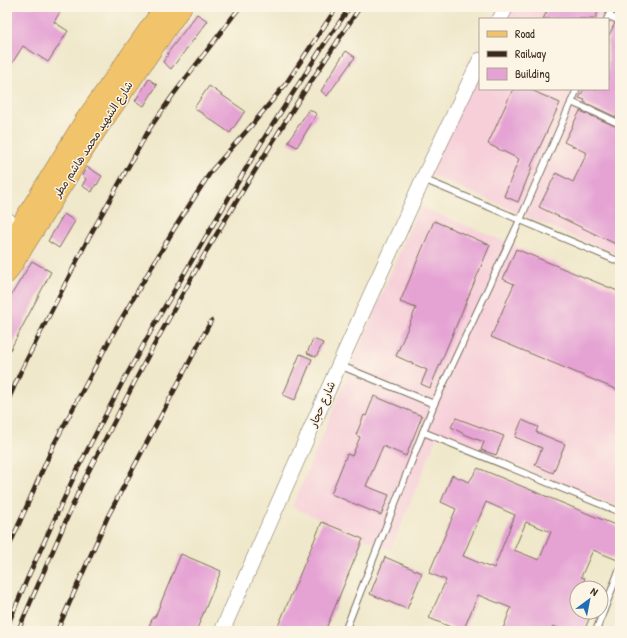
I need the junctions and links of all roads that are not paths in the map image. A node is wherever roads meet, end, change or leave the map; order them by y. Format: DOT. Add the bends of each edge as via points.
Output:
graph roads {
  1 [pos="164,7"];
  2 [pos="182,7"];
  3 [pos="506,7"];
  4 [pos="613,7"];
  5 [pos="608,17"];
  6 [pos="500,18"];
  7 [pos="620,21"];
  8 [pos="479,62"];
  9 [pos="577,90"];
  10 [pos="571,102"];
  11 [pos="620,124"];
  12 [pos="423,178"];
  13 [pos="520,220"];
  14 [pos="19,228"];
  15 [pos="7,247"];
  16 [pos="620,262"];
  17 [pos="7,274"];
  18 [pos="339,365"];
  19 [pos="434,404"];
  20 [pos="423,432"];
  21 [pos="620,512"];
  22 [pos="620,568"];
  23 [pos="222,631"];
  24 [pos="345,631"];
  25 [pos="596,631"];
  1 -- 14 [label="main road, شارع الشهيد محمد هاشم مطر" via="84,121"];
  2 -- 14 [label="main road, شارع الشهيد محمد هاشم مطر" via="97,130"];
  3 -- 6 [label="street"];
  4 -- 5 [label="lane"];
  5 -- 7 [label="lane"];
  8 -- 12 [label="street, شارع حجار"];
  9 -- 10 [label="lane"];
  10 -- 11 [label="lane"];
  10 -- 13 [label="lane"];
  12 -- 13 [label="lane"];
  12 -- 18 [label="street, شارع حجار"];
  13 -- 16 [label="lane"];
  13 -- 19 [label="lane"];
  14 -- 15 [label="main road, شارع الشهيد محمد هاشم مطر"];
  14 -- 17 [label="main road, شارع الشهيد محمد هاشم مطر"];
  18 -- 19 [label="lane"];
  18 -- 23 [label="street, شارع حجار"];
  19 -- 20 [label="lane"];
  20 -- 21 [label="lane"];
  20 -- 24 [label="lane"];
  22 -- 25 [label="lane"];
}
